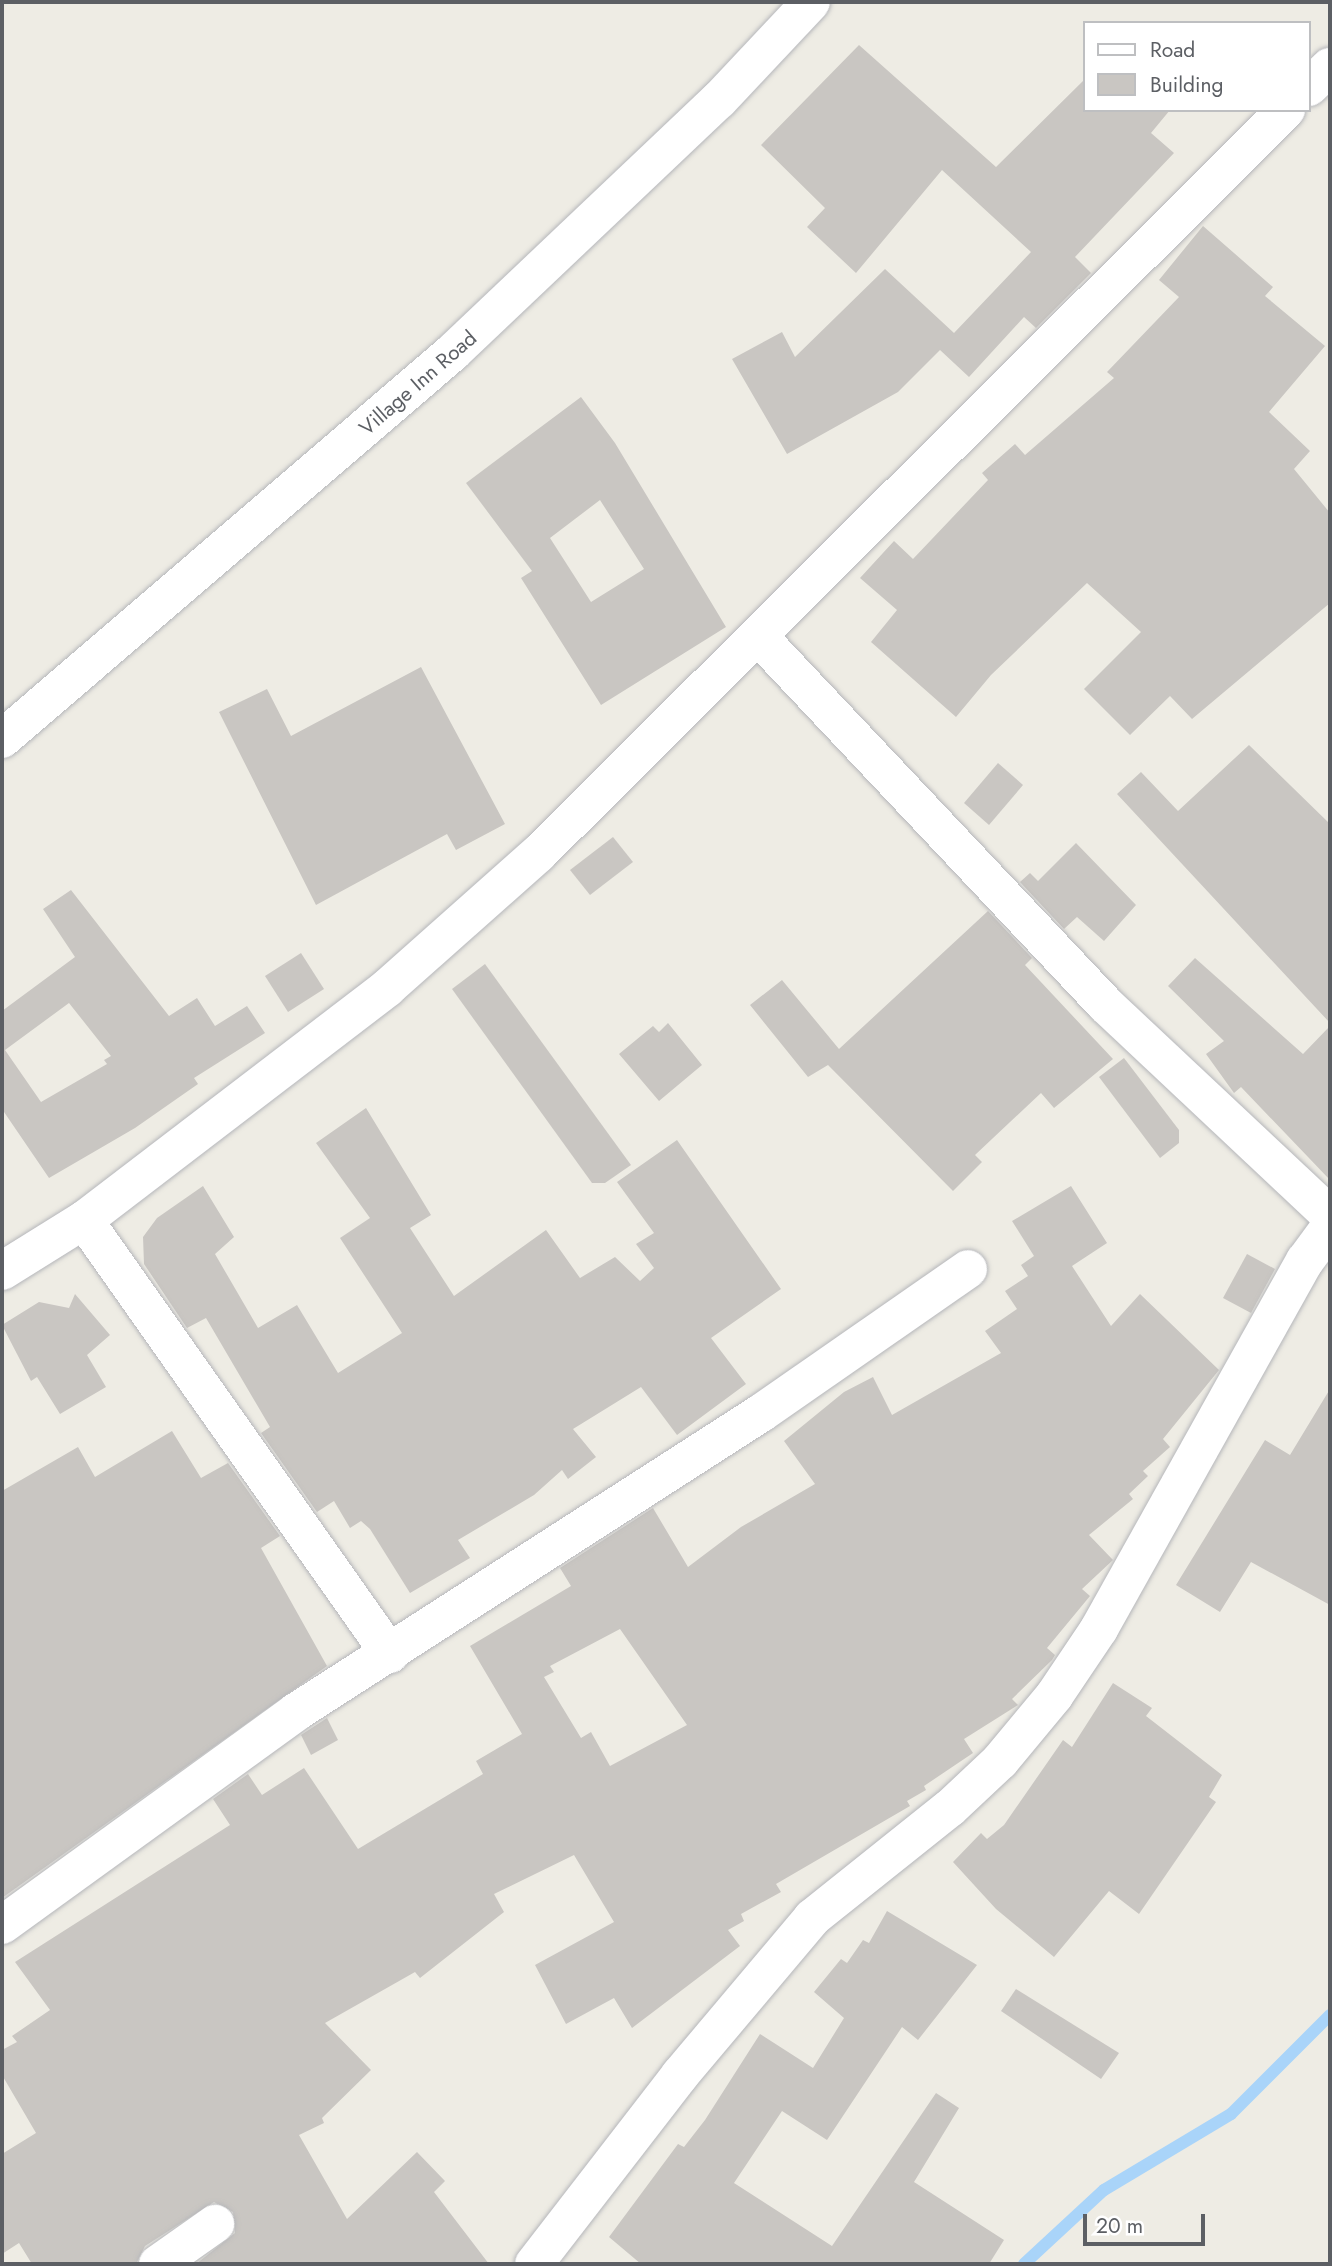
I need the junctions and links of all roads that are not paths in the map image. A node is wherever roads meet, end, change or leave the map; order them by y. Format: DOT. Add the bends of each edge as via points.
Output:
graph roads {
  1 [pos="811,2"];
  2 [pos="1330,67"];
  3 [pos="1311,86"];
  4 [pos="1284,112"];
  5 [pos="760,638"];
  6 [pos="2,739"];
  7 [pos="1330,1215"];
  8 [pos="84,1220"];
  9 [pos="1330,1227"];
  10 [pos="968,1269"];
  11 [pos="2,1272"];
  12 [pos="390,1654"];
  13 [pos="2,1925"];
  14 [pos="215,2224"];
  15 [pos="158,2264"];
  16 [pos="534,2264"];
  1 -- 6 [label="street, Village Inn Road" via="690,128 453,352"];
  2 -- 3 [label="street"];
  4 -- 5 [label="street" via="980,410"];
  5 -- 7 [label="street" via="1106,1005"];
  5 -- 8 [label="street" via="538,854 387,988"];
  8 -- 11 [label="street"];
  8 -- 12 [label="street"];
  9 -- 16 [label="street" via="1269,1325 1099,1629 1048,1704 950,1808 812,1918 689,2064"];
  10 -- 12 [label="street" via="761,1413"];
  12 -- 13 [label="street" via="152,1812"];
  14 -- 15 [label="street"];
}
